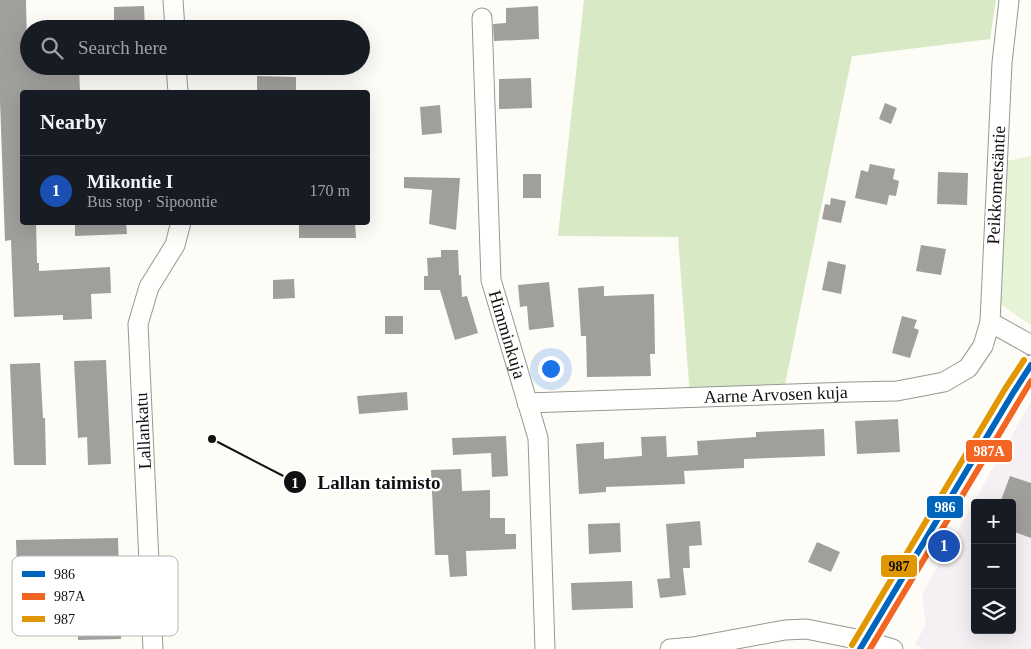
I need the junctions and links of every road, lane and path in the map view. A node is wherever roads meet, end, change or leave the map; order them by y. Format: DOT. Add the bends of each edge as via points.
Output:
graph roads {
  1 [pos="173,0"];
  2 [pos="1008,0"];
  3 [pos="482,18"];
  4 [pos="174,20"];
  5 [pos="177,75"];
  6 [pos="178,90"];
  7 [pos="180,225"];
  8 [pos="990,322"];
  9 [pos="1031,345"];
  10 [pos="1031,365"];
  11 [pos="527,403"];
  12 [pos="149,556"];
  13 [pos="152,636"];
  14 [pos="863,645"];
  15 [pos="153,649"];
  16 [pos="545,649"];
  17 [pos="670,649"];
  18 [pos="893,649"];
  1 -- 4 [label="street"];
  2 -- 8 [label="street, Peikkometsäntie"];
  3 -- 11 [label="street, Himminkuja" via="491,280"];
  5 -- 6 [label="street"];
  7 -- 12 [label="street, Lallankatu" via="175,245 149,287 138,324"];
  8 -- 9 [label="street"];
  8 -- 11 [label="street, Aarne Arvosen kuja" via="983,346 968,368 944,382 897,391"];
  10 -- 14 [label="street"];
  11 -- 16 [label="street, Himminkuja" via="538,438"];
  13 -- 15 [label="street, Lallankatu"];
  14 -- 17 [label="street" via="806,629"];
  14 -- 18 [label="street"];
}
